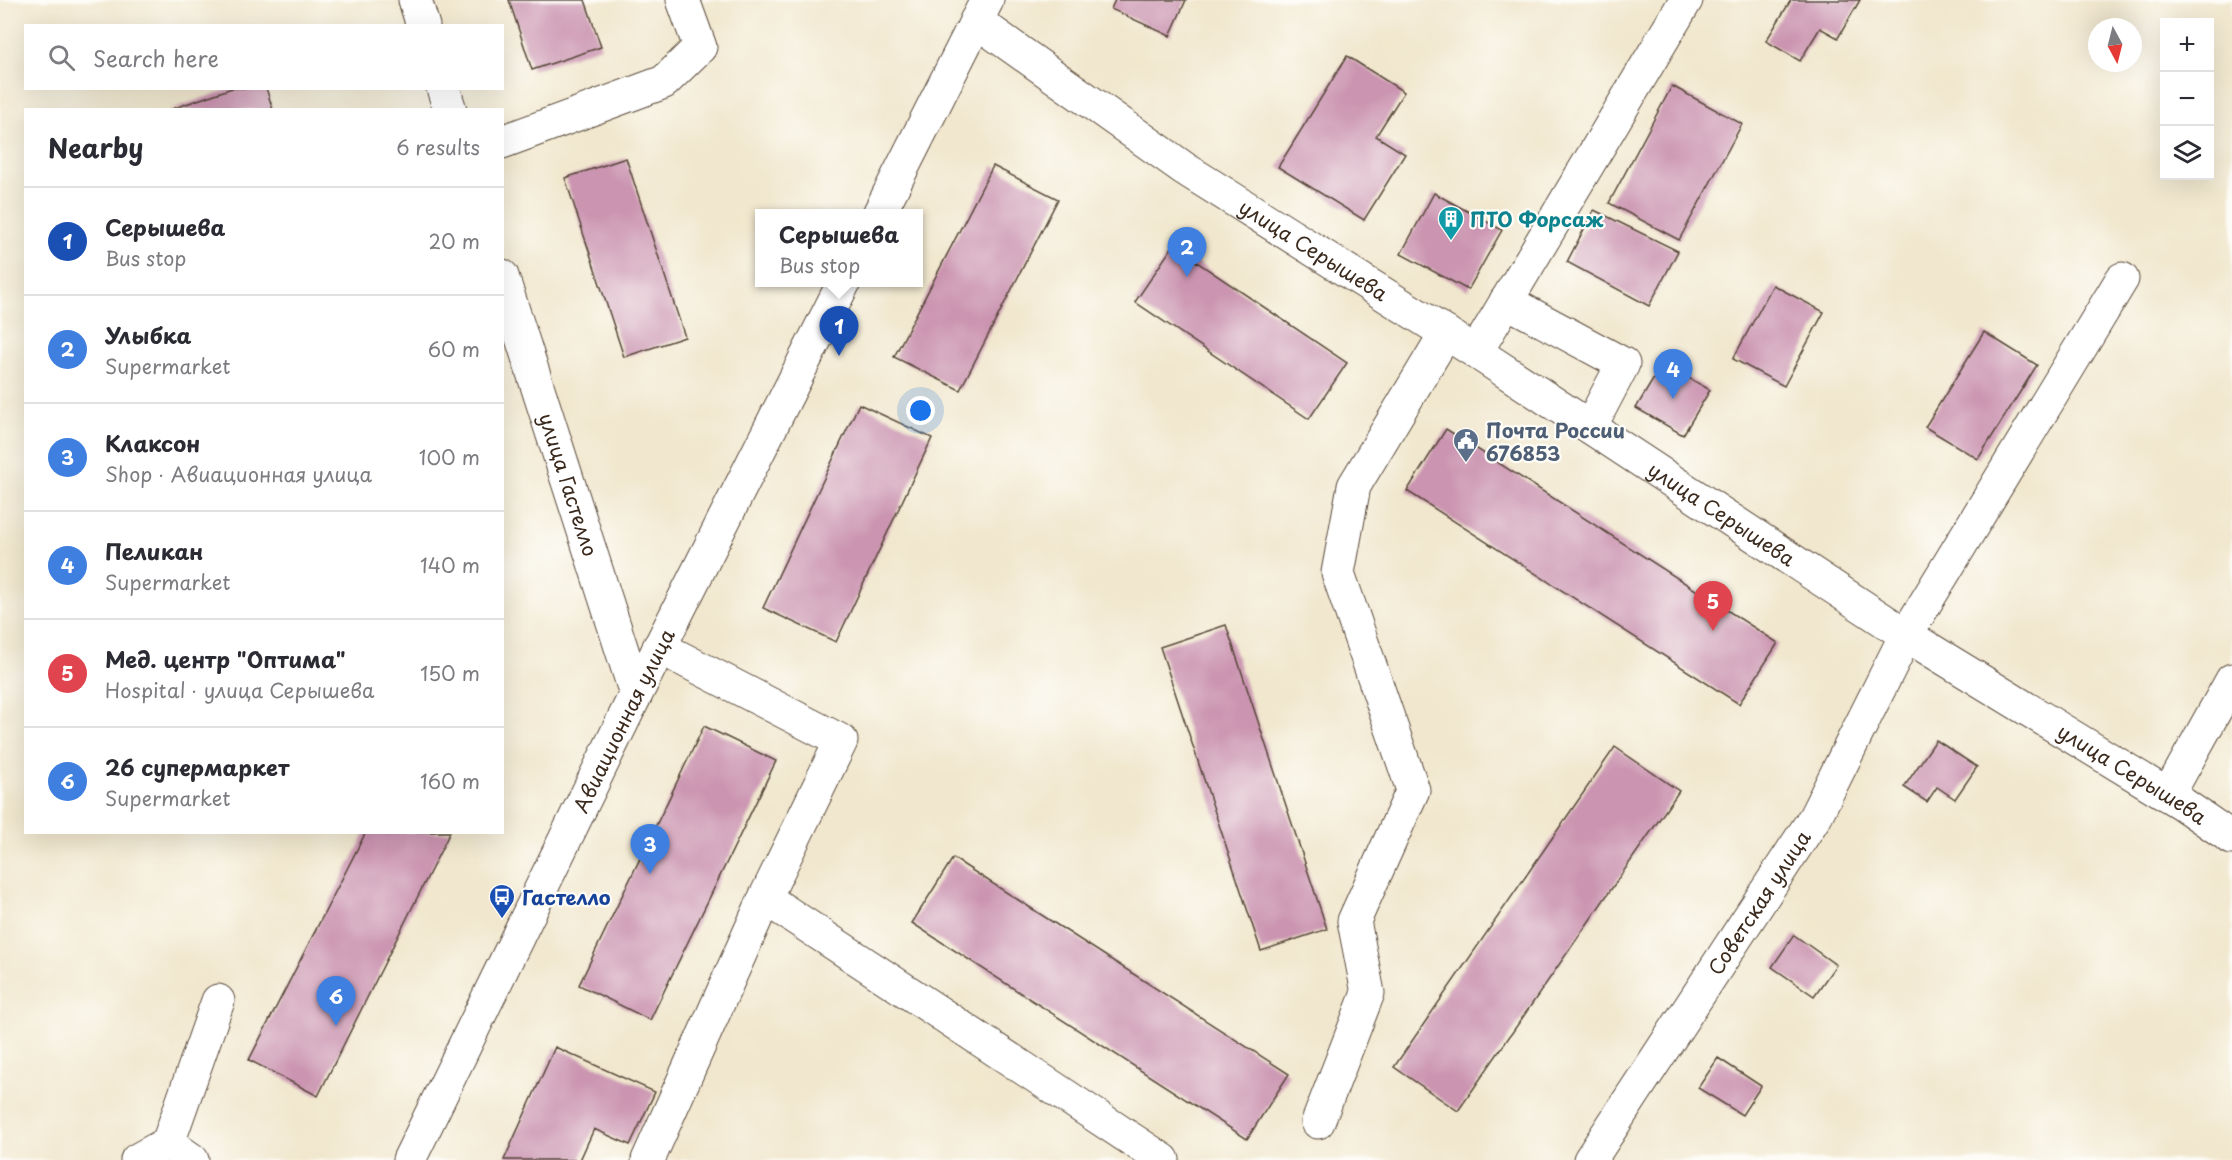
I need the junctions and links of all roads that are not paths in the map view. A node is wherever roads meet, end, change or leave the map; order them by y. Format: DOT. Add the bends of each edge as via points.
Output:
graph roads {
  1 [pos="415,0"];
  2 [pos="683,0"];
  3 [pos="1686,0"];
  4 [pos="981,11"];
  5 [pos="422,24"];
  6 [pos="444,90"];
  7 [pos="449,108"];
  8 [pos="504,141"];
  9 [pos="881,209"];
  10 [pos="2122,279"];
  11 [pos="504,282"];
  12 [pos="841,287"];
  13 [pos="1506,301"];
  14 [pos="1446,333"];
  15 [pos="1476,351"];
  16 [pos="1590,427"];
  17 [pos="1906,635"];
  18 [pos="659,648"];
  19 [pos="2232,680"];
  20 [pos="636,694"];
  21 [pos="2168,795"];
  22 [pos="2232,838"];
  23 [pos="765,898"];
  24 [pos="218,1001"];
  25 [pos="1318,1122"];
  26 [pos="180,1151"];
  27 [pos="137,1160"];
  28 [pos="409,1160"];
  29 [pos="648,1160"];
  30 [pos="1163,1160"];
  31 [pos="1590,1160"];
  1 -- 5 [label="street"];
  2 -- 8 [label="street" via="700,47 664,82"];
  3 -- 13 [label="street"];
  4 -- 9 [label="street"];
  4 -- 14 [label="street, улица Серышева" via="1185,169"];
  6 -- 7 [label="street"];
  10 -- 17 [label="street, Советская улица"];
  11 -- 20 [label="street, улица Гастелло"];
  12 -- 18 [label="street, Авиационная улица"];
  13 -- 15 [label="street"];
  13 -- 16 [label="street" via="1623,364"];
  14 -- 15 [label="street, улица Серышева"];
  14 -- 25 [label="street" via="1354,486 1338,573 1413,790 1354,921 1368,993"];
  15 -- 16 [label="street, улица Серышева"];
  16 -- 17 [label="street, улица Серышева"];
  17 -- 21 [label="street, улица Серышева"];
  17 -- 31 [label="street, Советская улица" via="1815,817"];
  18 -- 20 [label="street, Авиационная улица"];
  18 -- 23 [label="street" via="841,741"];
  19 -- 21 [label="street"];
  20 -- 28 [label="street, Авиационная улица"];
  21 -- 22 [label="street, улица Серышева"];
  23 -- 29 [label="street"];
  23 -- 30 [label="street"];
  24 -- 26 [label="street"];
  26 -- 27 [label="street"];
}
